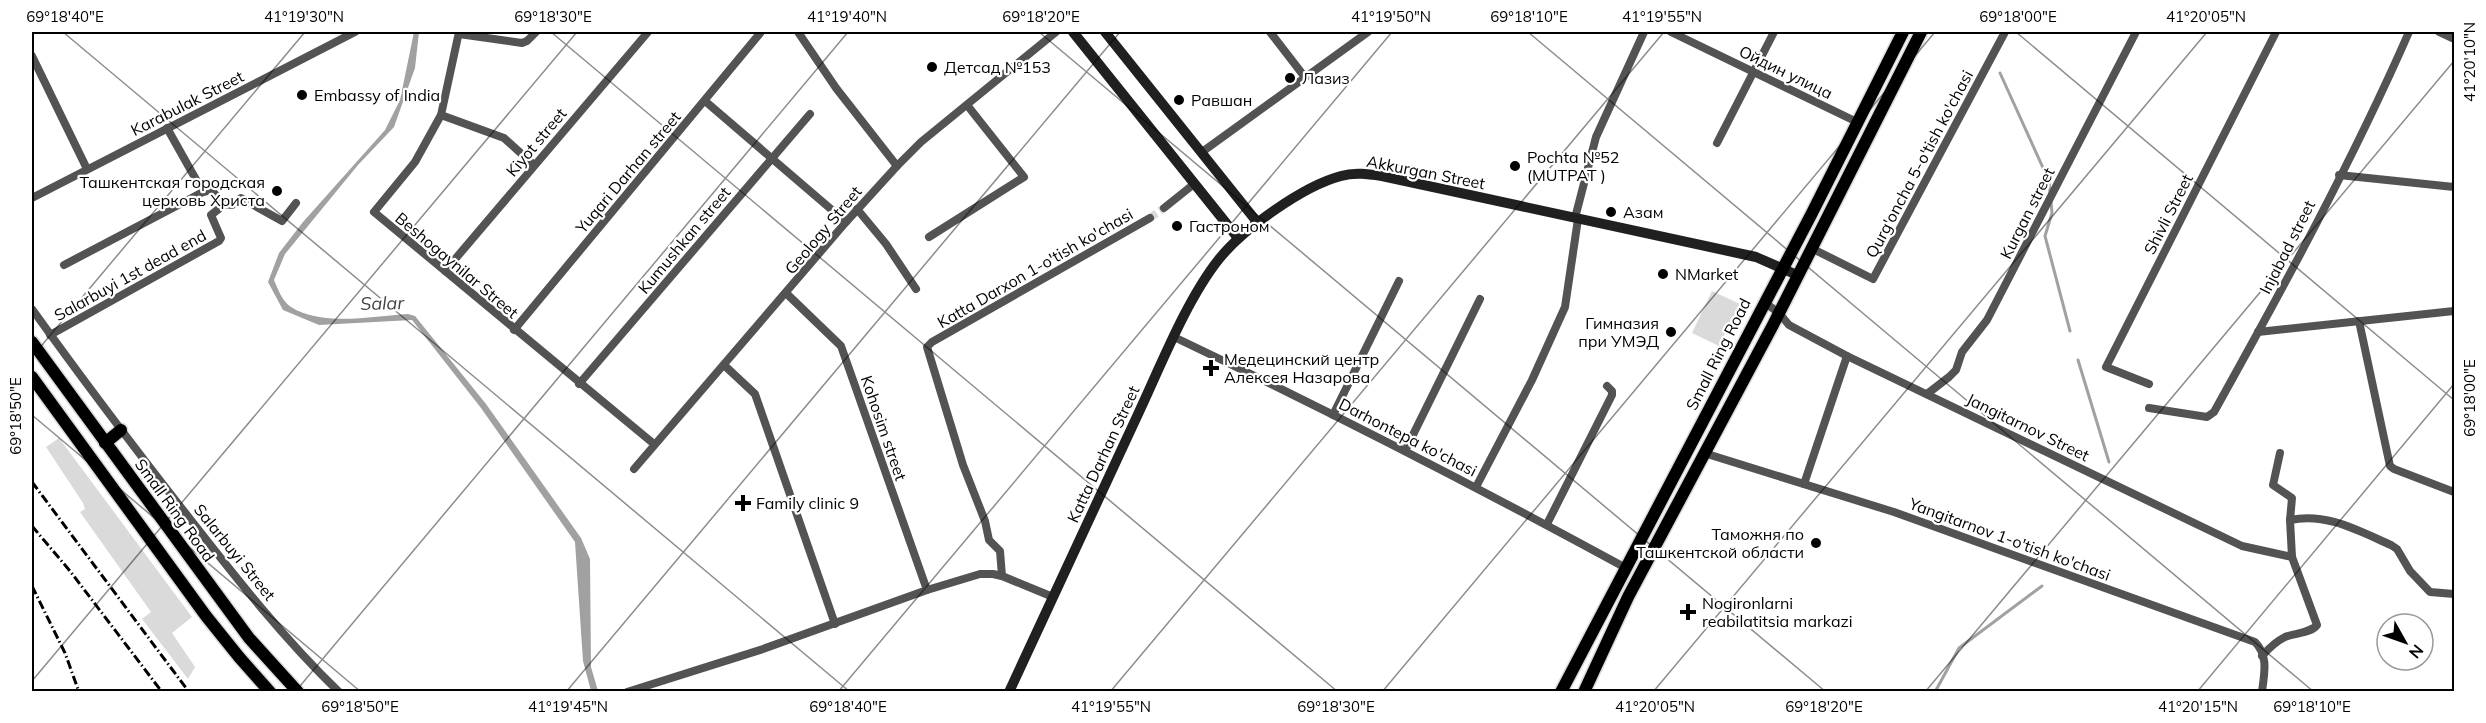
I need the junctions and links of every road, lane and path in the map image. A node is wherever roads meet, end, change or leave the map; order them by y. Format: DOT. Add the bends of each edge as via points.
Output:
graph roads {
  1 [pos="355,32"];
  2 [pos="536,32"];
  3 [pos="648,32"];
  4 [pos="761,32"];
  5 [pos="798,32"];
  6 [pos="1056,32"];
  7 [pos="1073,32"];
  8 [pos="1105,32"];
  9 [pos="1269,32"];
  10 [pos="1368,32"];
  11 [pos="1644,32"];
  12 [pos="1671,32"];
  13 [pos="1774,32"];
  14 [pos="1903,32"];
  15 [pos="1921,32"];
  16 [pos="2005,32"];
  17 [pos="2136,32"];
  18 [pos="2276,32"];
  19 [pos="2409,32"];
  20 [pos="2439,32"];
  21 [pos="459,33"];
  22 [pos="2454,39"];
  23 [pos="32,56"];
  24 [pos="1755,72"];
  25 [pos="1304,76"];
  26 [pos="705,101"];
  27 [pos="967,105"];
  28 [pos="810,114"];
  29 [pos="441,115"];
  30 [pos="1857,122"];
  31 [pos="167,128"];
  32 [pos="1717,143"];
  33 [pos="1202,152"];
  34 [pos="772,158"];
  35 [pos="534,165"];
  36 [pos="897,166"];
  37 [pos="87,169"];
  38 [pos="2339,175"];
  39 [pos="1194,184"];
  40 [pos="2454,187"];
  41 [pos="203,192"];
  42 [pos="32,198"];
  43 [pos="296,203"];
  44 [pos="225,204"];
  45 [pos="1164,208"];
  46 [pos="857,209"];
  47 [pos="1150,218"];
  48 [pos="1577,218"];
  49 [pos="846,222"];
  50 [pos="1257,222"];
  51 [pos="929,237"];
  52 [pos="1238,238"];
  53 [pos="1811,249"];
  54 [pos="64,265"];
  55 [pos="1782,268"];
  56 [pos="445,271"];
  57 [pos="1797,275"];
  58 [pos="1399,281"];
  59 [pos="916,289"];
  60 [pos="787,294"];
  61 [pos="1480,299"];
  62 [pos="1764,302"];
  63 [pos="32,309"];
  64 [pos="2454,311"];
  65 [pos="1779,313"];
  66 [pos="2359,321"];
  67 [pos="514,330"];
  68 [pos="2258,332"];
  69 [pos="50,335"];
  70 [pos="1174,337"];
  71 [pos="32,342"];
  72 [pos="1847,356"];
  73 [pos="724,365"];
  74 [pos="32,377"];
  75 [pos="579,384"];
  76 [pos="2149,384"];
  77 [pos="1607,386"];
  78 [pos="1927,394"];
  79 [pos="2149,408"];
  80 [pos="1333,414"];
  81 [pos="121,430"];
  82 [pos="105,442"];
  83 [pos="654,444"];
  84 [pos="1405,451"];
  85 [pos="1704,453"];
  86 [pos="2280,453"];
  87 [pos="634,469"];
  88 [pos="1804,484"];
  89 [pos="1476,487"];
  90 [pos="2454,492"];
  91 [pos="2290,520"];
  92 [pos="1547,524"];
  93 [pos="2292,557"];
  94 [pos="1626,568"];
  95 [pos="1640,574"];
  96 [pos="1002,576"];
  97 [pos="927,590"];
  98 [pos="2454,594"];
  99 [pos="1053,597"];
  100 [pos="1618,616"];
  101 [pos="835,624"];
  102 [pos="2262,656"];
  103 [pos="270,692"];
  104 [pos="298,692"];
  105 [pos="339,692"];
  106 [pos="627,692"];
  107 [pos="1009,692"];
  108 [pos="1561,692"];
  109 [pos="1579,692"];
  110 [pos="1584,692"];
  111 [pos="2262,692"];
  1 -- 31 [label="street, Karabulak Street"];
  2 -- 21 [label="street" via="522,43"];
  3 -- 35 [label="street, Kiyot street"];
  4 -- 26 [label="street, Yuqari Darhan street"];
  5 -- 36 [label="street" via="843,98"];
  6 -- 27 [label="street, Geology Street"];
  7 -- 39 [label="main road"];
  8 -- 33 [label="main road"];
  9 -- 25 [label="street"];
  10 -- 25 [label="street"];
  11 -- 48 [label="street" via="1596,137"];
  12 -- 24 [label="street, Ойдин улица"];
  13 -- 24 [label="street"];
  14 -- 30 [label="highway, Small Ring Road"];
  15 -- 53 [label="highway, Small Ring Road"];
  16 -- 53 [label="street, Qurg'oncha 5-o'tish ko'chasi" via="1873,279"];
  17 -- 78 [label="street, Kurgan street" via="1987,320 1962,352 1956,370"];
  18 -- 76 [label="street, Shivli Street" via="2106,367"];
  19 -- 38 [label="street, Injаbаd street"];
  20 -- 22 [label="street"];
  21 -- 29 [label="street, Beshogaynilar Street"];
  23 -- 37 [label="street"];
  24 -- 30 [label="street, Ойдин улица"];
  24 -- 32 [label="street"];
  25 -- 33 [label="street"];
  26 -- 34 [label="street"];
  26 -- 67 [label="street, Yuqari Darhan street"];
  27 -- 36 [label="street, Geology Street"];
  27 -- 51 [label="street" via="1024,177"];
  28 -- 34 [label="street, Kumushkan street"];
  29 -- 35 [label="street" via="504,138"];
  29 -- 56 [label="street, Beshogaynilar Street" via="415,162 374,212"];
  30 -- 55 [label="highway, Small Ring Road"];
  31 -- 37 [label="street, Karabulak Street"];
  31 -- 41 [label="street"];
  33 -- 50 [label="main road"];
  34 -- 49 [label="street"];
  34 -- 75 [label="street, Kumushkan street"];
  35 -- 56 [label="street, Kiyot street"];
  36 -- 46 [label="street, Geology Street"];
  37 -- 42 [label="street, Karabulak Street"];
  38 -- 40 [label="street"];
  38 -- 68 [label="street, Injаbаd street"];
  39 -- 45 [label="street"];
  39 -- 52 [label="main road"];
  41 -- 44 [label="street" via="211,189"];
  41 -- 54 [label="street"];
  43 -- 44 [label="street" via="282,221 241,198 232,205"];
  44 -- 69 [label="street, Salarbuyi 1st dead end" via="211,214 220,238 216,244"];
  46 -- 49 [label="street, Geology Street"];
  46 -- 59 [label="street"];
  47 -- 96 [label="street, Katta Darxon 1-o'tish ko'chasi" via="927,347 989,540 1000,551"];
  48 -- 50 [label="main road, Akkurgan Street" via="1382,176 1356,174 1330,180"];
  48 -- 55 [label="main road, Akkurgan Street" via="1756,257"];
  48 -- 89 [label="street" via="1565,307"];
  49 -- 60 [label="street, Geology Street"];
  50 -- 52 [label="main road, Akkurgan Street"];
  52 -- 70 [label="main road, Katta Darhan Street" via="1211,270"];
  53 -- 57 [label="highway, Small Ring Road"];
  55 -- 57 [label="main road, Akkurgan Street"];
  55 -- 62 [label="highway, Small Ring Road"];
  56 -- 67 [label="street, Beshogaynilar Street"];
  57 -- 65 [label="highway, Small Ring Road"];
  58 -- 80 [label="street"];
  60 -- 73 [label="street, Geology Street"];
  60 -- 97 [label="street, Kohosim street" via="841,346"];
  61 -- 84 [label="street"];
  62 -- 65 [label="street, Jangitarnov Street"];
  62 -- 94 [label="highway, Small Ring Road"];
  63 -- 69 [label="street, Salarbuyi Street"];
  64 -- 66 [label="street"];
  65 -- 72 [label="street, Jangitarnov Street" via="1789,325"];
  65 -- 85 [label="highway, Small Ring Road"];
  66 -- 68 [label="street"];
  66 -- 90 [label="street" via="2390,466"];
  67 -- 75 [label="street, Beshogaynilar Street"];
  68 -- 79 [label="street, Injаbаd street" via="2214,412 2207,417"];
  69 -- 81 [label="street, Salarbuyi Street"];
  70 -- 80 [label="street, Darhontepa ko'chasi"];
  70 -- 99 [label="main road, Katta Darhan Street"];
  71 -- 82 [label="highway, Small Ring Road"];
  72 -- 78 [label="street, Jangitarnov Street"];
  72 -- 88 [label="street"];
  73 -- 83 [label="street, Geology Street"];
  73 -- 101 [label="street" via="755,394"];
  74 -- 103 [label="highway" via="206,615"];
  75 -- 83 [label="street, Beshogaynilar Street"];
  77 -- 92 [label="street" via="1612,395"];
  78 -- 93 [label="street, Jangitarnov Street" via="2242,546"];
  80 -- 84 [label="street, Darhontepa ko'chasi"];
  81 -- 82 [label="highway"];
  81 -- 105 [label="street, Salarbuyi Street" via="219,556"];
  82 -- 104 [label="highway, Small Ring Road" via="249,638"];
  83 -- 87 [label="street, Geology Street"];
  84 -- 89 [label="street, Darhontepa ko'chasi"];
  85 -- 88 [label="street, Yangitarnov 1-o'tish ko'chasi"];
  85 -- 95 [label="highway, Small Ring Road"];
  86 -- 91 [label="street" via="2273,485 2292,498"];
  88 -- 102 [label="street, Yangitarnov 1-o'tish ko'chasi" via="1894,512 2255,642"];
  89 -- 92 [label="street, Darhontepa ko'chasi"];
  91 -- 93 [label="street"];
  91 -- 98 [label="street" via="2333,520 2391,545 2430,592"];
  92 -- 94 [label="street, Darhontepa ko'chasi"];
  93 -- 102 [label="street" via="2316,628 2272,644"];
  94 -- 95 [label="highway"];
  94 -- 108 [label="highway, Small Ring Road"];
  95 -- 100 [label="highway, Small Ring Road"];
  96 -- 97 [label="street" via="980,574"];
  96 -- 99 [label="street"];
  97 -- 101 [label="street"];
  99 -- 107 [label="main road, Katta Darhan Street"];
  100 -- 109 [label="main road"];
  100 -- 110 [label="highway, Small Ring Road"];
  101 -- 106 [label="street"];
  102 -- 111 [label="street" via="2266,666"];
}
